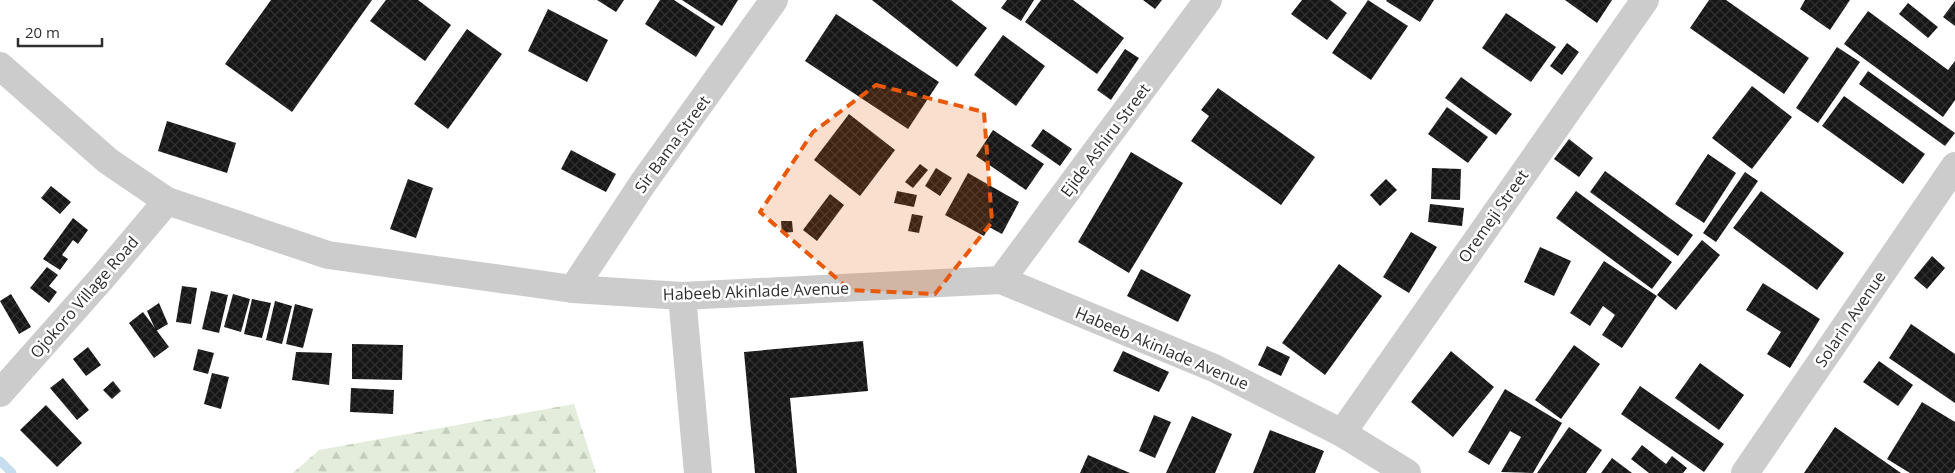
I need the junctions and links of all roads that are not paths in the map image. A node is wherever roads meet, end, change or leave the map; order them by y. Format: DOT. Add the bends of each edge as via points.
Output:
graph roads {
  1 [pos="774,0"];
  2 [pos="1208,0"];
  3 [pos="1645,0"];
  4 [pos="0,66"];
  5 [pos="1950,182"];
  6 [pos="167,201"];
  7 [pos="1001,280"];
  8 [pos="573,289"];
  9 [pos="682,296"];
  10 [pos="0,393"];
  11 [pos="1342,432"];
  12 [pos="698,473"];
  13 [pos="1407,473"];
  14 [pos="1745,473"];
  1 -- 8 [label="street, Sir Bama Street" via="643,183"];
  2 -- 7 [label="street, Ejide Ashiru Street"];
  3 -- 11 [label="street, Oremeji Street"];
  4 -- 6 [label="street, Habeeb Akinlade Avenue" via="108,161"];
  5 -- 14 [label="street, Solarin Avenue"];
  6 -- 8 [label="street, Habeeb Akinlade Avenue" via="328,255"];
  6 -- 10 [label="street, Ojokoro Village Road"];
  7 -- 9 [label="street, Habeeb Akinlade Avenue"];
  7 -- 11 [label="street, Habeeb Akinlade Avenue" via="1214,368"];
  8 -- 9 [label="street, Habeeb Akinlade Avenue"];
  9 -- 12 [label="street"];
  11 -- 13 [label="street, Habeeb Akinlade Avenue"];
}
